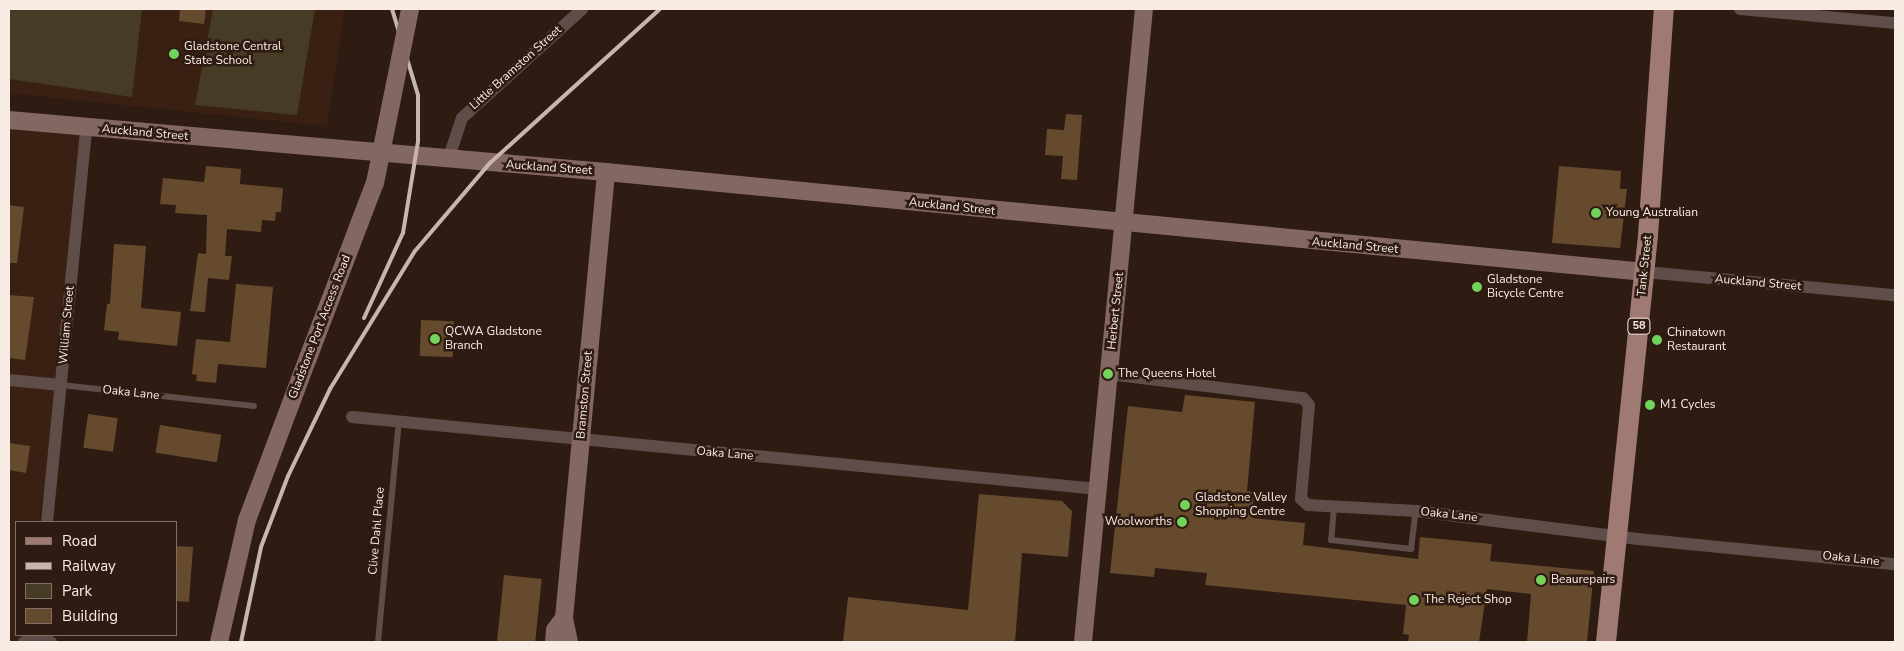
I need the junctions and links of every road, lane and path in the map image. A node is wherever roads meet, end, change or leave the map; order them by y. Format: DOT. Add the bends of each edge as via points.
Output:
graph roads {
  1 [pos="410,9"];
  2 [pos="582,9"];
  3 [pos="1144,9"];
  4 [pos="1664,9"];
  5 [pos="1740,9"];
  6 [pos="1895,23"];
  7 [pos="9,120"];
  8 [pos="86,128"];
  9 [pos="448,160"];
  10 [pos="606,172"];
  11 [pos="1125,224"];
  12 [pos="1645,272"];
  13 [pos="1895,295"];
  14 [pos="1108,374"];
  15 [pos="9,380"];
  16 [pos="61,386"];
  17 [pos="254,406"];
  18 [pos="352,417"];
  19 [pos="399,421"];
  20 [pos="580,440"];
  21 [pos="1098,489"];
  22 [pos="1334,508"];
  23 [pos="1422,512"];
  24 [pos="47,521"];
  25 [pos="1616,534"];
  26 [pos="1895,564"];
  27 [pos="564,618"];
  28 [pos="37,636"];
  29 [pos="24,642"];
  30 [pos="51,642"];
  31 [pos="219,642"];
  32 [pos="378,642"];
  33 [pos="554,642"];
  34 [pos="569,642"];
  35 [pos="1083,642"];
  36 [pos="1606,642"];
  1 -- 31 [label="street, Gladstone Port Access Road, bridge" via="375,182 247,520"];
  2 -- 9 [label="street, Little Bramston Street" via="462,118"];
  3 -- 11 [label="street, Herbert Street"];
  4 -- 12 [label="main road, Tank Street / 58"];
  5 -- 6 [label="street"];
  7 -- 8 [label="street, Auckland Street"];
  8 -- 9 [label="street, Auckland Street"];
  8 -- 16 [label="street, William Street"];
  9 -- 10 [label="street, Auckland Street"];
  10 -- 11 [label="street, Auckland Street"];
  10 -- 20 [label="street, Bramston Street"];
  11 -- 12 [label="street, Auckland Street"];
  11 -- 14 [label="street, Herbert Street"];
  12 -- 13 [label="street, Auckland Street"];
  12 -- 25 [label="main road, Tank Street / 58"];
  14 -- 21 [label="street, Herbert Street"];
  14 -- 22 [label="street, Oaka Lane" via="1303,398 1309,406 1301,499 1308,505"];
  15 -- 16 [label="street, Oaka Lane"];
  16 -- 17 [label="lane, Oaka Lane"];
  16 -- 24 [label="street, William Street"];
  18 -- 19 [label="street, Oaka Lane"];
  19 -- 20 [label="street, Oaka Lane" via="564,435"];
  19 -- 32 [label="lane, Clive Dahl Place"];
  20 -- 21 [label="street, Oaka Lane"];
  20 -- 27 [label="street, Bramston Street"];
  21 -- 35 [label="street, Herbert Street"];
  22 -- 23 [label="street, Oaka Lane"];
  22 -- 23 [label="lane" via="1331,540 1411,549"];
  23 -- 25 [label="street, Oaka Lane"];
  25 -- 26 [label="street, Oaka Lane"];
  25 -- 36 [label="main road, Tank Street / 58"];
  27 -- 33 [label="street, Bramston Street" via="555,630"];
  27 -- 34 [label="street, Bramston Street"];
  28 -- 29 [label="street"];
  28 -- 30 [label="street"];
}
